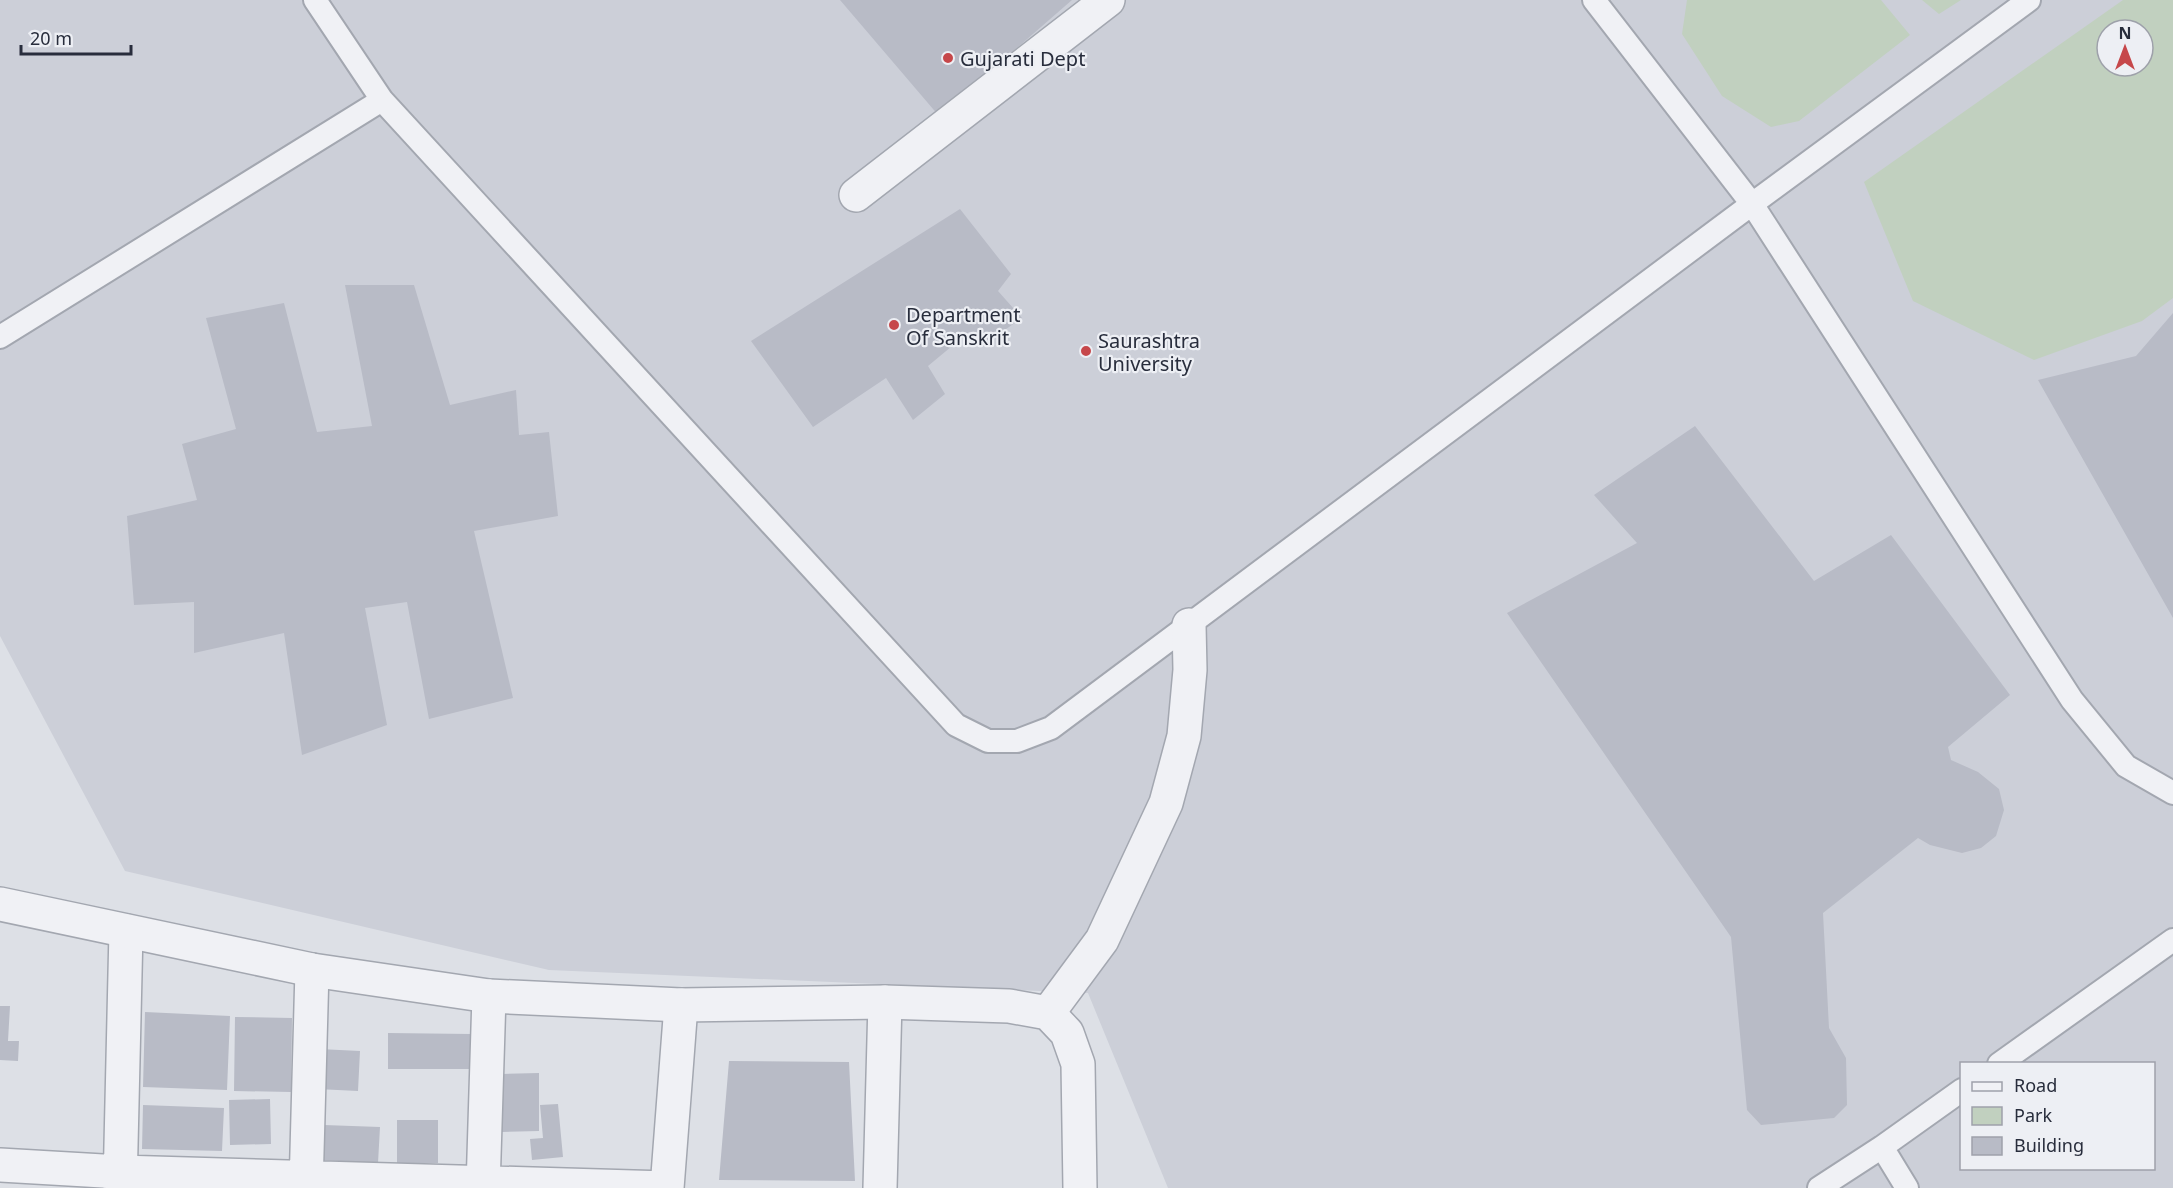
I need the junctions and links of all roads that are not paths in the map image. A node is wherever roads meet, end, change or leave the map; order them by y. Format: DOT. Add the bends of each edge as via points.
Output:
graph roads {
  1 [pos="315,0"];
  2 [pos="1108,0"];
  3 [pos="1594,0"];
  4 [pos="2029,0"];
  5 [pos="382,100"];
  6 [pos="856,195"];
  7 [pos="1752,204"];
  8 [pos="0,337"];
  9 [pos="1189,625"];
  10 [pos="2173,793"];
  11 [pos="0,904"];
  12 [pos="126,931"];
  13 [pos="2173,939"];
  14 [pos="312,970"];
  15 [pos="489,996"];
  16 [pos="885,1002"];
  17 [pos="681,1005"];
  18 [pos="1048,1013"];
  19 [pos="2002,1062"];
  20 [pos="1960,1091"];
  21 [pos="1882,1147"];
  22 [pos="0,1165"];
  23 [pos="120,1180"];
  24 [pos="306,1183"];
  25 [pos="483,1186"];
  26 [pos="667,1188"];
  27 [pos="879,1188"];
  28 [pos="1080,1188"];
  29 [pos="1819,1188"];
  30 [pos="1907,1188"];
  1 -- 5 [label="lane"];
  2 -- 6 [label="street"];
  3 -- 7 [label="lane"];
  4 -- 7 [label="lane"];
  5 -- 8 [label="lane"];
  5 -- 9 [label="lane" via="956,725 988,741 1017,741 1051,728"];
  7 -- 9 [label="lane"];
  7 -- 10 [label="lane" via="2072,700 2126,766"];
  9 -- 18 [label="street" via="1190,670 1184,736 1166,803 1102,939"];
  11 -- 12 [label="street"];
  12 -- 14 [label="street"];
  12 -- 23 [label="street"];
  13 -- 19 [label="lane"];
  14 -- 15 [label="street"];
  14 -- 24 [label="street"];
  15 -- 17 [label="street"];
  15 -- 25 [label="street"];
  16 -- 17 [label="street"];
  16 -- 18 [label="street" via="1009,1006"];
  16 -- 27 [label="street"];
  17 -- 26 [label="street"];
  18 -- 28 [label="street" via="1067,1033 1078,1064"];
  20 -- 21 [label="lane"];
  21 -- 29 [label="lane"];
  21 -- 30 [label="lane"];
  22 -- 23 [label="street"];
  23 -- 24 [label="street"];
  24 -- 25 [label="street"];
  25 -- 26 [label="street"];
}
